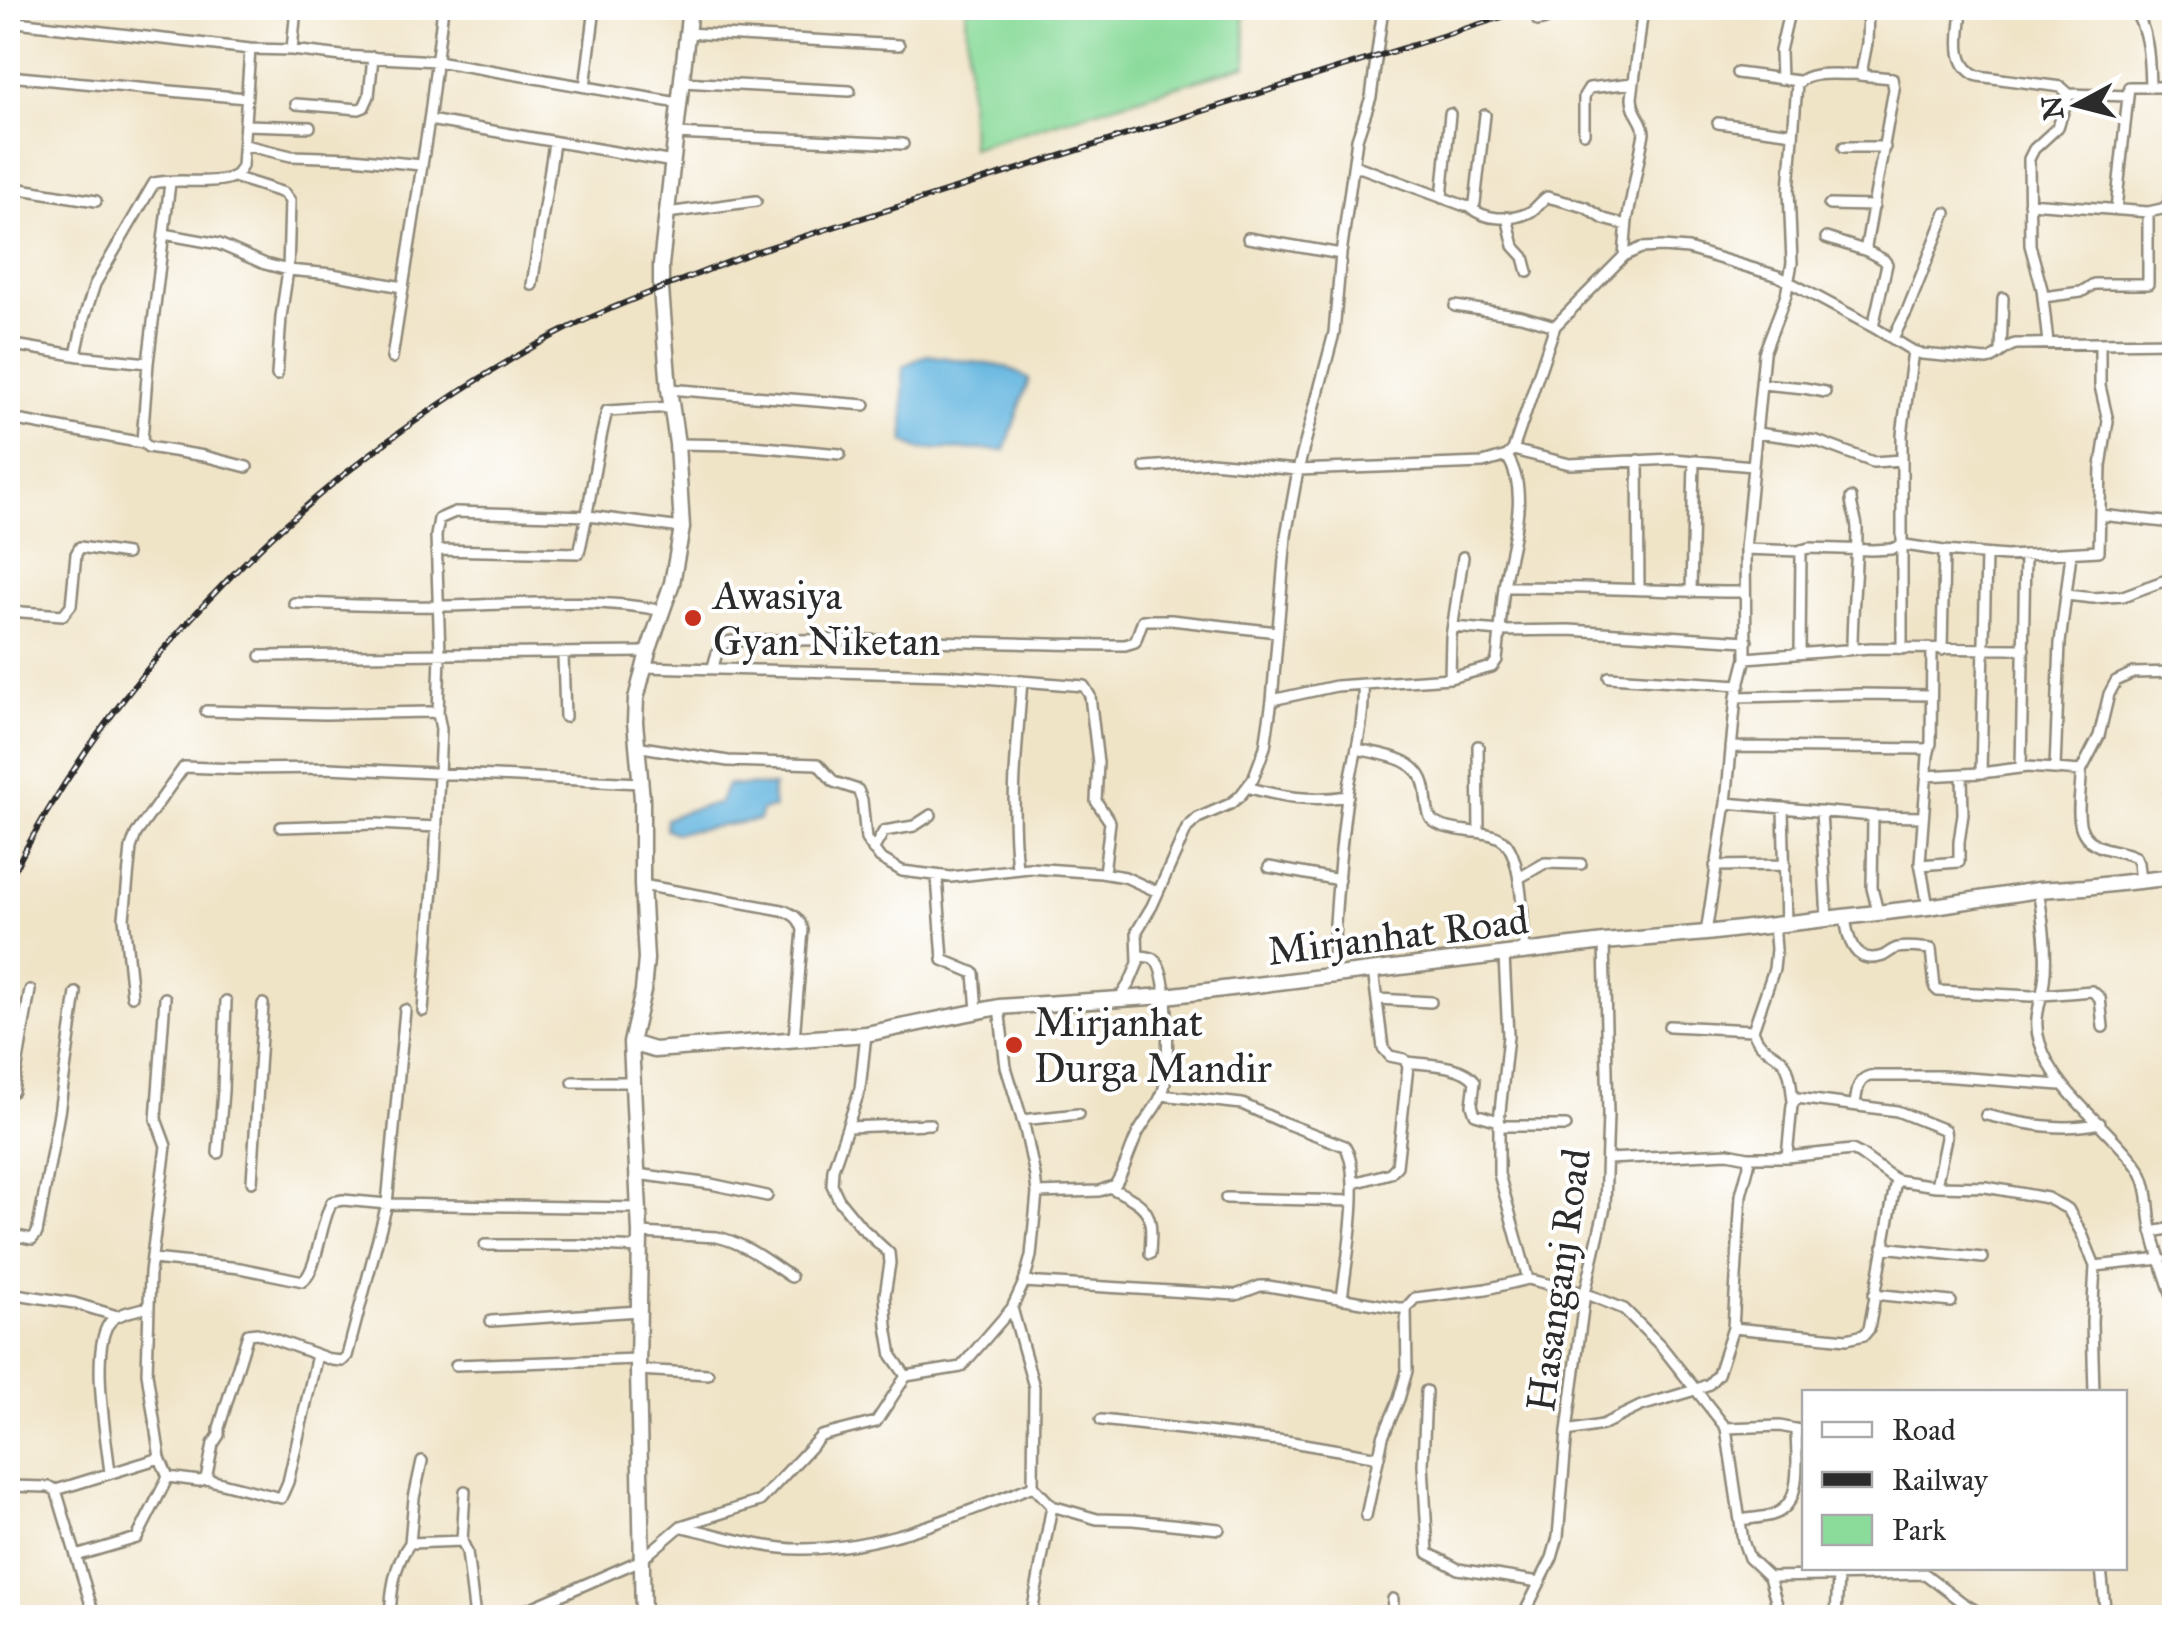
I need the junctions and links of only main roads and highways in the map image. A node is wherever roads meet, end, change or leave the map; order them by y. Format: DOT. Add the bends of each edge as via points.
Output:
graph roads {
  1 [pos="690,8"];
  2 [pos="2174,878"];
  3 [pos="630,1043"];
  4 [pos="643,1615"];
  1 -- 3 [label="main road" via="661,289 682,528 636,699 646,959"];
  2 -- 3 [label="main road, Mirjanhat Road" via="1166,996 998,1007 866,1034 654,1050"];
  3 -- 4 [label="main road" via="640,1241"];
}
